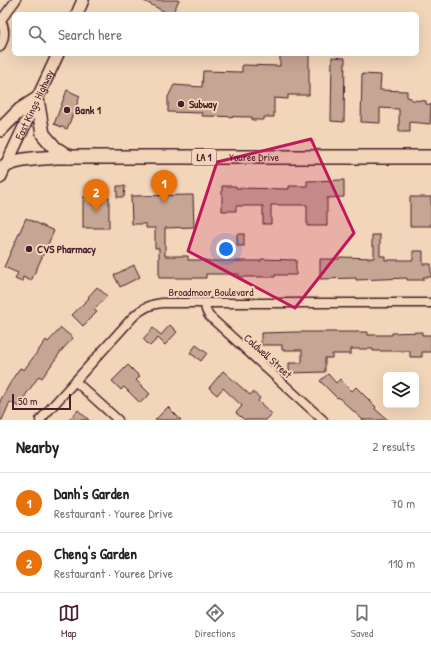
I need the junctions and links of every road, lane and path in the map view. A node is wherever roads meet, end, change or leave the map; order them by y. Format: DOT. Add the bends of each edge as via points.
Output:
graph roads {
  1 [pos="16,0"];
  2 [pos="83,0"];
  3 [pos="77,12"];
  4 [pos="1,19"];
  5 [pos="0,48"];
  6 [pos="57,56"];
  7 [pos="37,99"];
  8 [pos="0,130"];
  9 [pos="431,157"];
  10 [pos="71,158"];
  11 [pos="2,166"];
  12 [pos="0,178"];
  13 [pos="205,304"];
  14 [pos="431,304"];
  15 [pos="75,381"];
  16 [pos="40,420"];
  17 [pos="118,420"];
  18 [pos="323,420"];
  1 -- 4 [label="street"];
  2 -- 3 [label="main road"];
  4 -- 5 [label="street" via="5,34"];
  6 -- 7 [label="main road, East Kings Highway"];
  7 -- 8 [label="main road" via="20,110"];
  7 -- 10 [label="main road" via="43,134 55,148"];
  7 -- 11 [label="main road, East Kings Highway"];
  9 -- 10 [label="main road, Youree Drive / LA 1"];
  10 -- 11 [label="main road, Youree Drive / LA 1" via="40,159"];
  11 -- 12 [label="main road, East Kings Highway"];
  13 -- 14 [label="street, Broadmoor Boulevard"];
  13 -- 15 [label="street, Broadmoor Boulevard" via="156,304 141,310"];
  13 -- 18 [label="street, Coldwell Street" via="209,316"];
  15 -- 16 [label="street, Broadmoor Boulevard"];
  15 -- 17 [label="street"];
}
